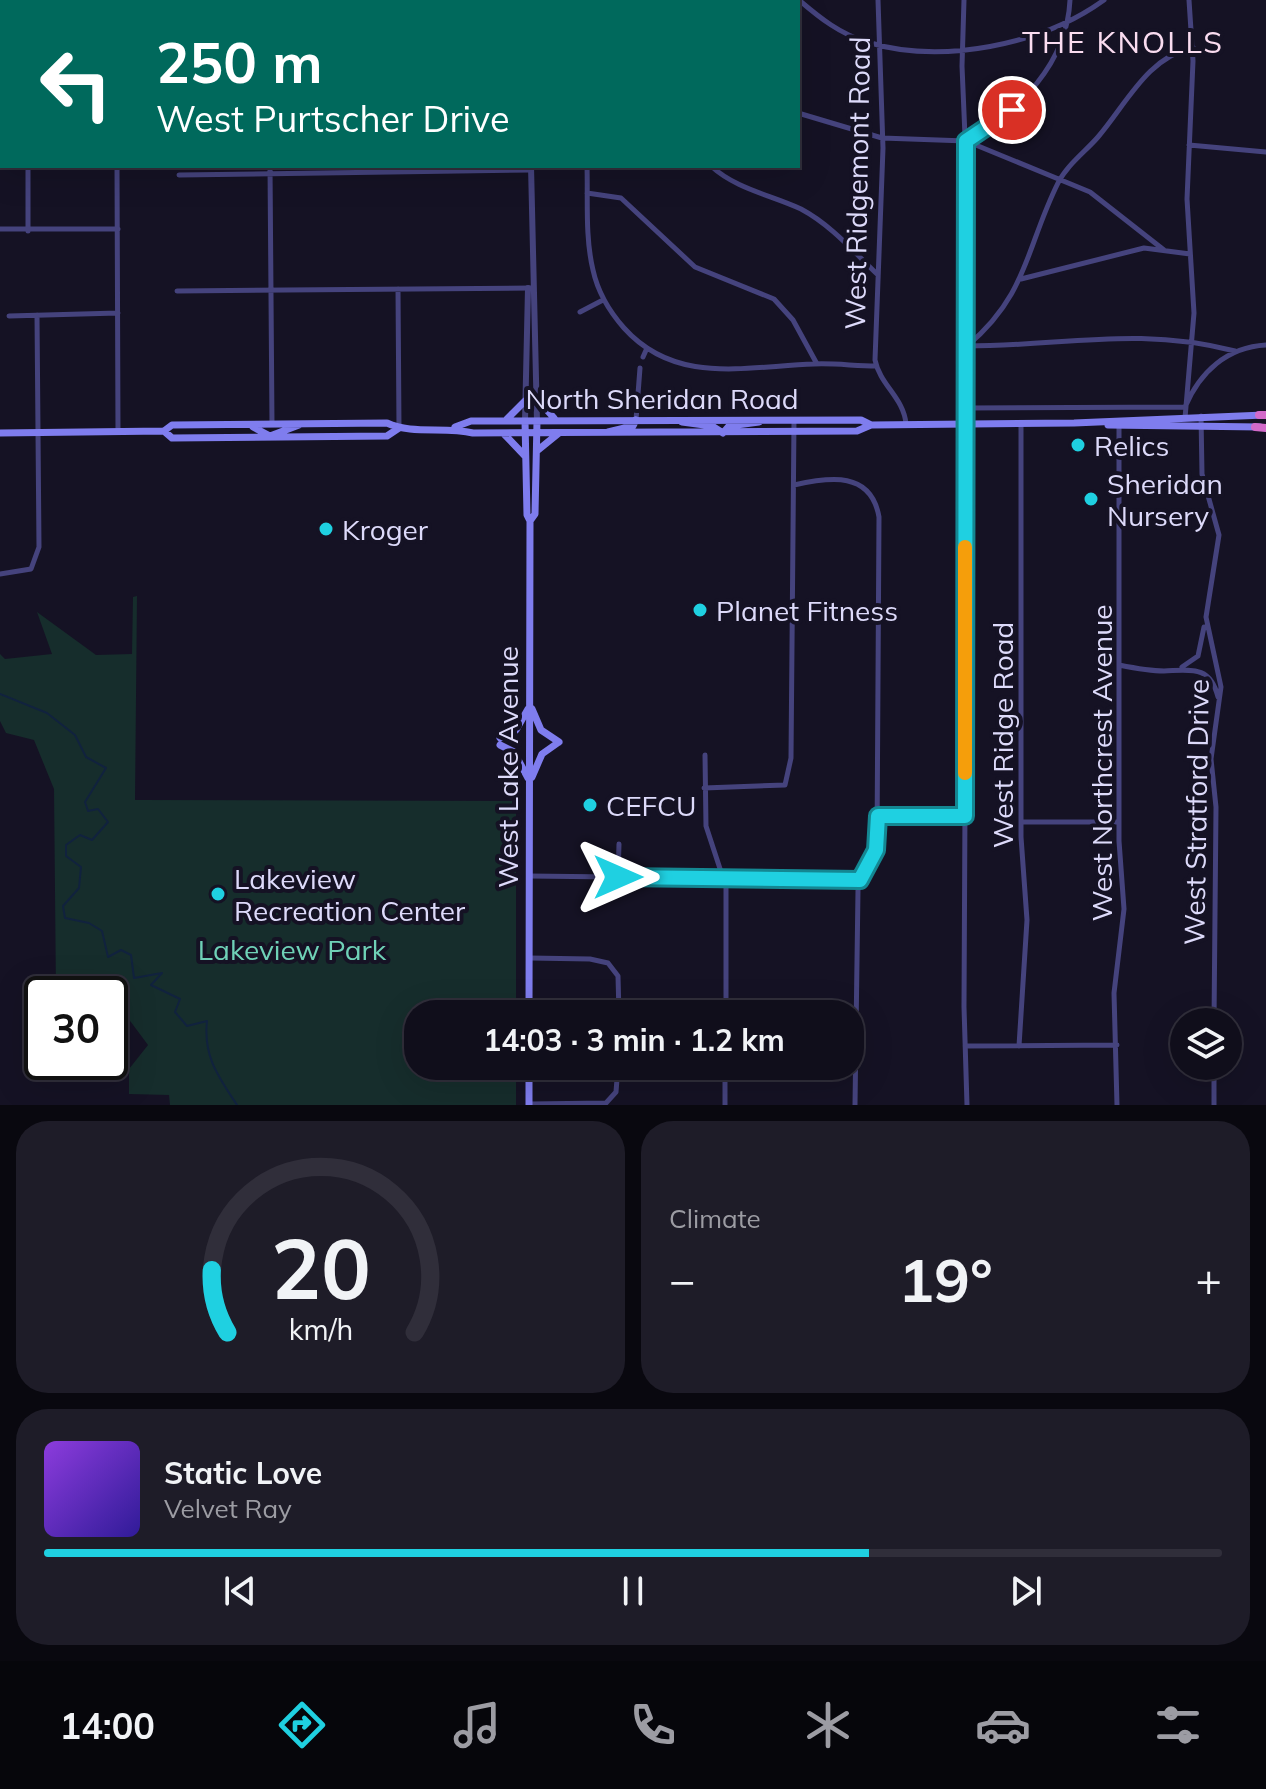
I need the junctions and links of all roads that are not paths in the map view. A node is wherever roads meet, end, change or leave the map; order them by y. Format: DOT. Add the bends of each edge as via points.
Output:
graph roads {
  1 [pos="878,0"];
  2 [pos="964,0"];
  3 [pos="1070,0"];
  4 [pos="1104,0"];
  5 [pos="1189,0"];
  6 [pos="800,1"];
  7 [pos="1067,23"];
  8 [pos="880,45"];
  9 [pos="1193,47"];
  10 [pos="962,49"];
  11 [pos="800,114"];
  12 [pos="882,138"];
  13 [pos="966,141"];
  14 [pos="1189,145"];
  15 [pos="1266,152"];
  16 [pos="28,168"];
  17 [pos="117,168"];
  18 [pos="531,168"];
  19 [pos="587,168"];
  20 [pos="714,168"];
  21 [pos="270,170"];
  22 [pos="179,175"];
  23 [pos="1060,179"];
  24 [pos="587,193"];
  25 [pos="0,229"];
  26 [pos="118,229"];
  27 [pos="28,231"];
  28 [pos="1164,250"];
  29 [pos="1190,254"];
  30 [pos="878,275"];
  31 [pos="1021,279"];
  32 [pos="530,288"];
  33 [pos="398,289"];
  34 [pos="271,290"];
  35 [pos="177,291"];
  36 [pos="603,300"];
  37 [pos="580,312"];
  38 [pos="118,313"];
  39 [pos="37,315"];
  40 [pos="9,316"];
  41 [pos="1193,341"];
  42 [pos="1266,345"];
  43 [pos="966,346"];
  44 [pos="647,348"];
  45 [pos="1236,351"];
  46 [pos="643,357"];
  47 [pos="817,364"];
  48 [pos="876,366"];
  49 [pos="640,368"];
  50 [pos="537,399"];
  51 [pos="525,401"];
  52 [pos="1185,407"];
  53 [pos="966,408"];
  54 [pos="1264,415"];
  55 [pos="1201,416"];
  56 [pos="1185,417"];
  57 [pos="636,420"];
  58 [pos="677,420"];
  59 [pos="765,420"];
  60 [pos="794,420"];
  61 [pos="503,421"];
  62 [pos="525,421"];
  63 [pos="537,421"];
  64 [pos="560,421"];
  65 [pos="966,423"];
  66 [pos="1021,423"];
  67 [pos="1119,423"];
  68 [pos="272,424"];
  69 [pos="301,424"];
  70 [pos="906,424"];
  71 [pos="244,425"];
  72 [pos="871,425"];
  73 [pos="1255,427"];
  74 [pos="399,428"];
  75 [pos="453,428"];
  76 [pos="1185,428"];
  77 [pos="1201,428"];
  78 [pos="1266,428"];
  79 [pos="118,431"];
  80 [pos="164,431"];
  81 [pos="39,432"];
  82 [pos="502,432"];
  83 [pos="525,432"];
  84 [pos="537,432"];
  85 [pos="560,432"];
  86 [pos="608,432"];
  87 [pos="794,432"];
  88 [pos="0,433"];
  89 [pos="723,433"];
  90 [pos="270,436"];
  91 [pos="537,452"];
  92 [pos="525,457"];
  93 [pos="794,485"];
  94 [pos="530,521"];
  95 [pos="0,574"];
  96 [pos="1206,614"];
  97 [pos="1119,665"];
  98 [pos="1177,669"];
  99 [pos="530,703"];
  100 [pos="1218,714"];
  101 [pos="705,755"];
  102 [pos="530,782"];
  103 [pos="704,788"];
  104 [pos="878,816"];
  105 [pos="965,816"];
  106 [pos="1021,822"];
  107 [pos="1119,822"];
  108 [pos="619,844"];
  109 [pos="529,876"];
  110 [pos="618,877"];
  111 [pos="724,878"];
  112 [pos="860,880"];
  113 [pos="529,958"];
  114 [pos="529,1000"];
  115 [pos="619,1000"];
  116 [pos="726,1000"];
  117 [pos="1214,1008"];
  118 [pos="1117,1045"];
  119 [pos="965,1046"];
  120 [pos="1019,1046"];
  121 [pos="529,1080"];
  122 [pos="617,1080"];
  123 [pos="725,1080"];
  124 [pos="1214,1080"];
  125 [pos="529,1104"];
  126 [pos="725,1105"];
  127 [pos="855,1105"];
  128 [pos="967,1105"];
  129 [pos="1117,1105"];
  130 [pos="1214,1105"];
  1 -- 8 [label="street, West Ridgemont Road"];
  2 -- 10 [label="street"];
  3 -- 7 [label="street"];
  4 -- 7 [label="street"];
  5 -- 9 [label="street"];
  6 -- 8 [label="street" via="836,29"];
  7 -- 10 [label="street" via="1020,41"];
  7 -- 13 [label="street" via="1054,58 1037,83 1005,116"];
  8 -- 10 [label="street"];
  8 -- 12 [label="street, West Ridgemont Road"];
  9 -- 14 [label="street"];
  9 -- 23 [label="street" via="1172,54 1150,71"];
  10 -- 13 [label="street"];
  11 -- 12 [label="street"];
  12 -- 13 [label="street"];
  12 -- 30 [label="street, West Ridgemont Road"];
  13 -- 23 [label="street"];
  13 -- 43 [label="street"];
  14 -- 15 [label="street"];
  14 -- 29 [label="street"];
  16 -- 27 [label="street"];
  17 -- 26 [label="street"];
  18 -- 21 [label="street"];
  18 -- 32 [label="street, West Lake Avenue"];
  19 -- 24 [label="street"];
  20 -- 30 [label="street" via="739,185 808,213"];
  21 -- 22 [label="street"];
  21 -- 34 [label="street"];
  23 -- 28 [label="street" via="1103,200"];
  23 -- 31 [label="street"];
  24 -- 36 [label="street" via="590,256"];
  24 -- 47 [label="street" via="621,198 695,267 774,299"];
  25 -- 27 [label="street"];
  26 -- 27 [label="street"];
  26 -- 38 [label="street"];
  28 -- 29 [label="street"];
  28 -- 31 [label="street" via="1139,249"];
  29 -- 41 [label="street"];
  30 -- 48 [label="street, West Ridgemont Road"];
  31 -- 43 [label="street" via="996,317"];
  32 -- 33 [label="street"];
  32 -- 50 [label="street, West Lake Avenue"];
  32 -- 51 [label="street, West Lake Avenue"];
  33 -- 34 [label="street"];
  33 -- 74 [label="street"];
  34 -- 35 [label="street"];
  34 -- 68 [label="street"];
  36 -- 37 [label="street"];
  36 -- 44 [label="street"];
  38 -- 39 [label="street"];
  38 -- 79 [label="street"];
  39 -- 40 [label="street"];
  39 -- 81 [label="street"];
  41 -- 43 [label="street" via="1119,336"];
  41 -- 45 [label="street"];
  41 -- 52 [label="street"];
  42 -- 45 [label="street"];
  43 -- 53 [label="street"];
  44 -- 46 [label="street"];
  44 -- 47 [label="street" via="706,370"];
  45 -- 52 [label="street" via="1203,375"];
  47 -- 48 [label="street"];
  48 -- 70 [label="street" via="903,408"];
  49 -- 57 [label="street"];
  50 -- 63 [label="street, West Lake Avenue"];
  50 -- 64 [label="main road"];
  51 -- 61 [label="main road"];
  51 -- 62 [label="street, West Lake Avenue"];
  52 -- 53 [label="street"];
  52 -- 56 [label="street"];
  53 -- 65 [label="street"];
  54 -- 55 [label="main road, North Sheridan Road"];
  55 -- 56 [label="main road, North Sheridan Road"];
  55 -- 77 [label="street, West Stratford Drive"];
  56 -- 67 [label="main road, North Sheridan Road"];
  56 -- 76 [label="street"];
  57 -- 58 [label="main road, North Sheridan Road"];
  57 -- 64 [label="main road, North Sheridan Road"];
  57 -- 86 [label="main road" via="634,426"];
  58 -- 59 [label="main road, North Sheridan Road"];
  58 -- 89 [label="main road"];
  59 -- 60 [label="main road, North Sheridan Road"];
  59 -- 89 [label="main road" via="729,426"];
  60 -- 72 [label="main road, North Sheridan Road" via="861,420"];
  60 -- 87 [label="street"];
  61 -- 62 [label="main road, North Sheridan Road"];
  61 -- 75 [label="main road, North Sheridan Road" via="471,421"];
  62 -- 63 [label="main road, North Sheridan Road"];
  62 -- 83 [label="main road, West Lake Avenue"];
  63 -- 64 [label="main road, North Sheridan Road"];
  63 -- 84 [label="main road, West Lake Avenue"];
  65 -- 66 [label="main road, North Sheridan Road"];
  65 -- 70 [label="main road, North Sheridan Road"];
  65 -- 105 [label="street"];
  66 -- 67 [label="main road, North Sheridan Road"];
  66 -- 106 [label="street, West Ridge Road"];
  67 -- 76 [label="main road, North Sheridan Road"];
  67 -- 97 [label="street, West Northcrest Avenue"];
  68 -- 69 [label="main road, North Sheridan Road"];
  68 -- 71 [label="main road, North Sheridan Road"];
  69 -- 74 [label="main road, North Sheridan Road" via="387,423"];
  69 -- 90 [label="main road"];
  70 -- 72 [label="main road, North Sheridan Road"];
  71 -- 80 [label="main road, North Sheridan Road" via="172,425"];
  71 -- 90 [label="main road"];
  72 -- 87 [label="main road, North Sheridan Road" via="857,431"];
  73 -- 77 [label="main road, North Sheridan Road"];
  73 -- 78 [label="highway"];
  74 -- 75 [label="main road, North Sheridan Road"];
  74 -- 90 [label="main road, North Sheridan Road" via="387,436"];
  75 -- 82 [label="main road, North Sheridan Road"];
  76 -- 77 [label="main road, North Sheridan Road"];
  77 -- 96 [label="street, West Stratford Drive" via="1202,474 1219,535"];
  79 -- 80 [label="main road, North Sheridan Road"];
  79 -- 81 [label="main road, North Sheridan Road"];
  80 -- 90 [label="main road, North Sheridan Road" via="172,438"];
  81 -- 88 [label="main road, North Sheridan Road"];
  81 -- 95 [label="street" via="39,547 31,569"];
  82 -- 83 [label="main road, North Sheridan Road"];
  82 -- 92 [label="main road"];
  83 -- 84 [label="main road, North Sheridan Road"];
  83 -- 92 [label="main road, West Lake Avenue"];
  84 -- 85 [label="main road, North Sheridan Road"];
  84 -- 91 [label="main road, West Lake Avenue"];
  85 -- 86 [label="main road, North Sheridan Road"];
  85 -- 91 [label="main road"];
  86 -- 89 [label="main road, North Sheridan Road"];
  87 -- 89 [label="main road, North Sheridan Road"];
  87 -- 93 [label="street"];
  91 -- 94 [label="main road, West Lake Avenue" via="535,514"];
  92 -- 94 [label="main road, West Lake Avenue"];
  93 -- 103 [label="street" via="791,758 785,785"];
  93 -- 104 [label="street" via="848,479 868,491 879,512"];
  94 -- 99 [label="main road, West Lake Avenue"];
  96 -- 98 [label="street" via="1201,649 1193,661"];
  96 -- 100 [label="street, West Stratford Drive" via="1221,681"];
  97 -- 98 [label="street"];
  97 -- 107 [label="street, West Northcrest Avenue"];
  98 -- 100 [label="street" via="1196,668 1209,677 1218,695"];
  99 -- 102 [label="main road, West Lake Avenue"];
  99 -- 102 [label="main road" via="516,730 500,741 514,752"];
  99 -- 102 [label="main road" via="541,730 559,742 542,754"];
  100 -- 117 [label="street, West Stratford Drive" via="1211,759 1216,807"];
  101 -- 103 [label="street"];
  102 -- 109 [label="main road, West Lake Avenue"];
  103 -- 111 [label="street" via="706,830"];
  104 -- 105 [label="street"];
  104 -- 112 [label="street" via="876,850"];
  105 -- 119 [label="street"];
  106 -- 107 [label="street"];
  106 -- 120 [label="street, West Ridge Road" via="1027,929"];
  107 -- 118 [label="street, West Northcrest Avenue" via="1124,909 1114,993"];
  108 -- 110 [label="street"];
  109 -- 110 [label="street"];
  109 -- 113 [label="main road, West Lake Avenue"];
  110 -- 111 [label="street"];
  111 -- 112 [label="street"];
  111 -- 116 [label="street"];
  112 -- 127 [label="street"];
  113 -- 114 [label="main road, West Lake Avenue"];
  113 -- 115 [label="street" via="608,963 618,976"];
  118 -- 120 [label="street"];
  118 -- 129 [label="street, West Northcrest Avenue"];
  119 -- 120 [label="street"];
  119 -- 128 [label="street"];
  121 -- 125 [label="main road"];
  122 -- 125 [label="street" via="606,1103"];
  123 -- 126 [label="street"];
  124 -- 130 [label="street"];
}
